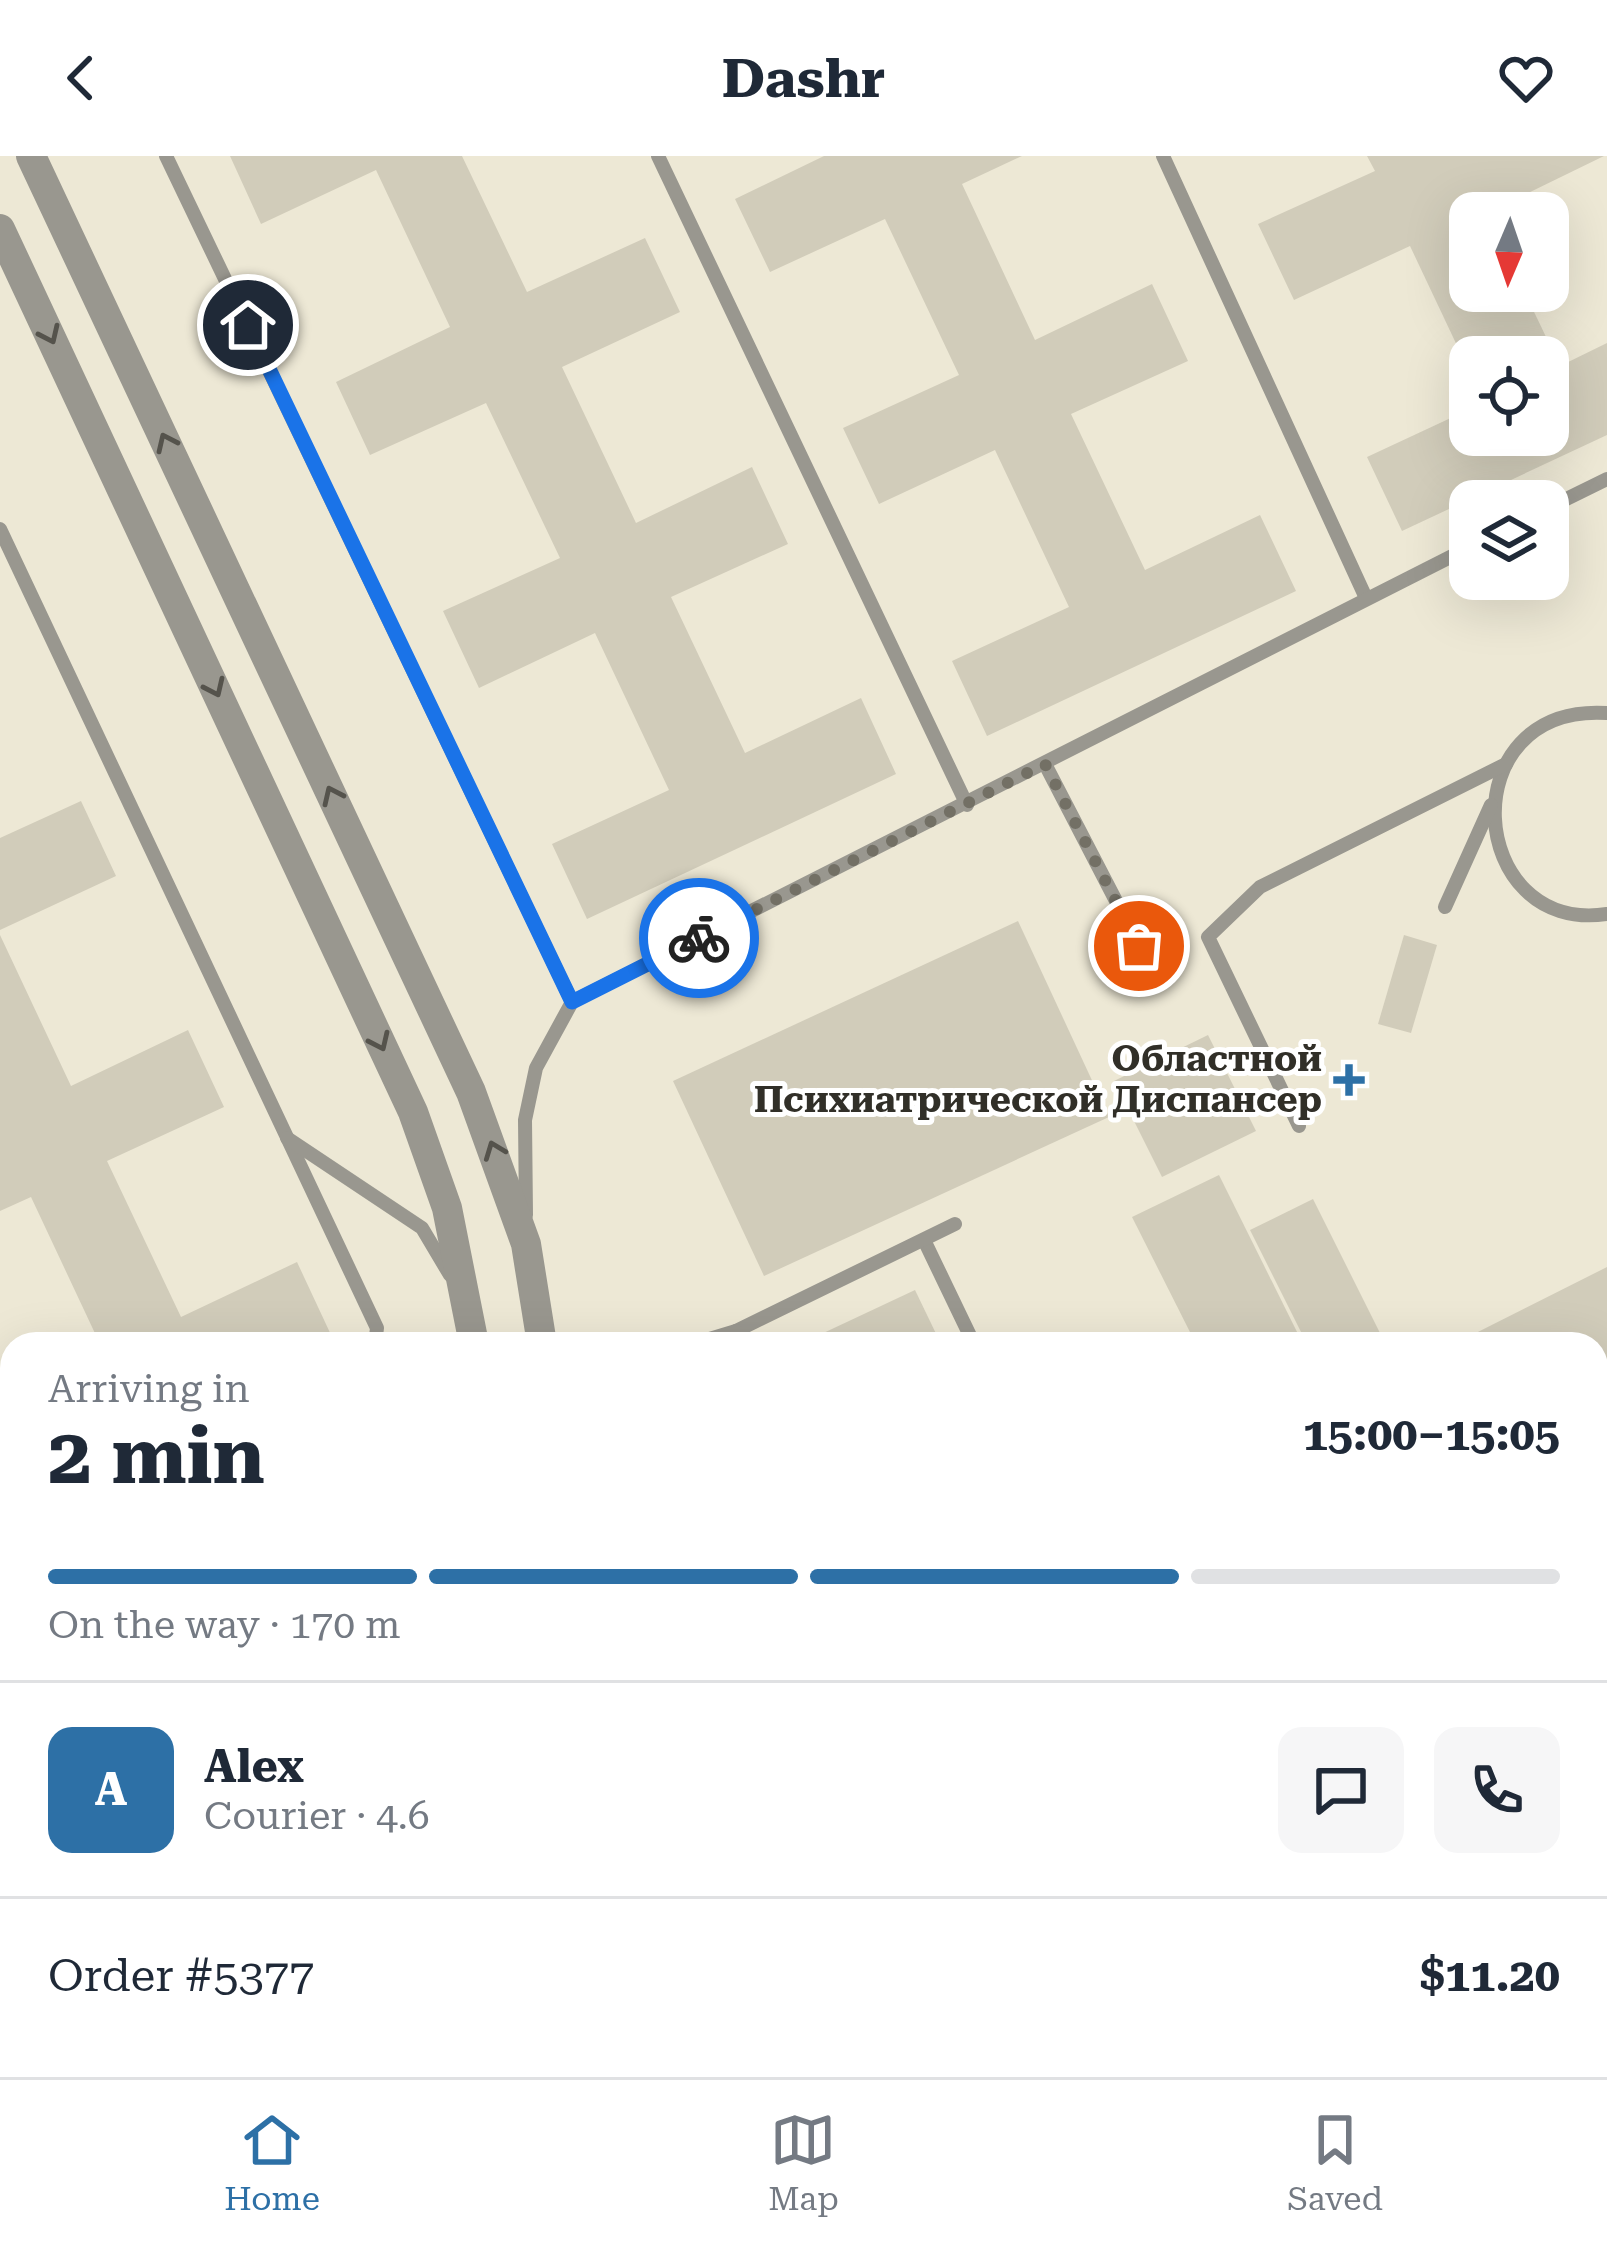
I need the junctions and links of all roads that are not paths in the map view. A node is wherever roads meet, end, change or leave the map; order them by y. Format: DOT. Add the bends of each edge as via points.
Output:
graph roads {
  1 [pos="31,156"];
  2 [pos="166,156"];
  3 [pos="658,156"];
  4 [pos="1163,156"];
  5 [pos="0,229"];
  6 [pos="1607,479"];
  7 [pos="1569,498"];
  8 [pos="0,529"];
  9 [pos="1449,557"];
  10 [pos="1366,598"];
  11 [pos="1607,713"];
  12 [pos="1045,764"];
  13 [pos="1506,764"];
  14 [pos="1495,794"];
  15 [pos="967,805"];
  16 [pos="1445,908"];
  17 [pos="1607,914"];
  18 [pos="1158,982"];
  19 [pos="572,1002"];
  20 [pos="1300,1126"];
  21 [pos="287,1138"];
  22 [pos="956,1224"];
  23 [pos="924,1240"];
  24 [pos="526,1244"];
  25 [pos="469,1307"];
  26 [pos="376,1332"];
  27 [pos="472,1332"];
  28 [pos="540,1332"];
  29 [pos="750,1332"];
  30 [pos="968,1332"];
  24 -- 1 [label="street, one-way" via="471,1092"];
  2 -- 19 [label="lane"];
  3 -- 15 [label="lane"];
  4 -- 10 [label="lane"];
  5 -- 25 [label="street, one-way" via="413,1112 447,1208"];
  6 -- 7 [label="lane"];
  8 -- 21 [label="lane"];
  9 -- 10 [label="lane"];
  10 -- 12 [label="lane"];
  11 -- 13 [label="lane" via="1546,723"];
  12 -- 15 [label="lane"];
  12 -- 18 [label="lane"];
  13 -- 14 [label="lane"];
  13 -- 20 [label="lane" via="1260,887 1208,937"];
  14 -- 16 [label="lane"];
  14 -- 17 [label="lane" via="1501,856 1525,889 1560,910"];
  15 -- 19 [label="lane"];
  19 -- 24 [label="lane" via="536,1068 525,1120"];
  21 -- 25 [label="lane" via="422,1228"];
  21 -- 26 [label="lane"];
  22 -- 23 [label="lane"];
  23 -- 29 [label="lane"];
  23 -- 30 [label="lane"];
  24 -- 28 [label="street"];
  25 -- 27 [label="street"];
}
